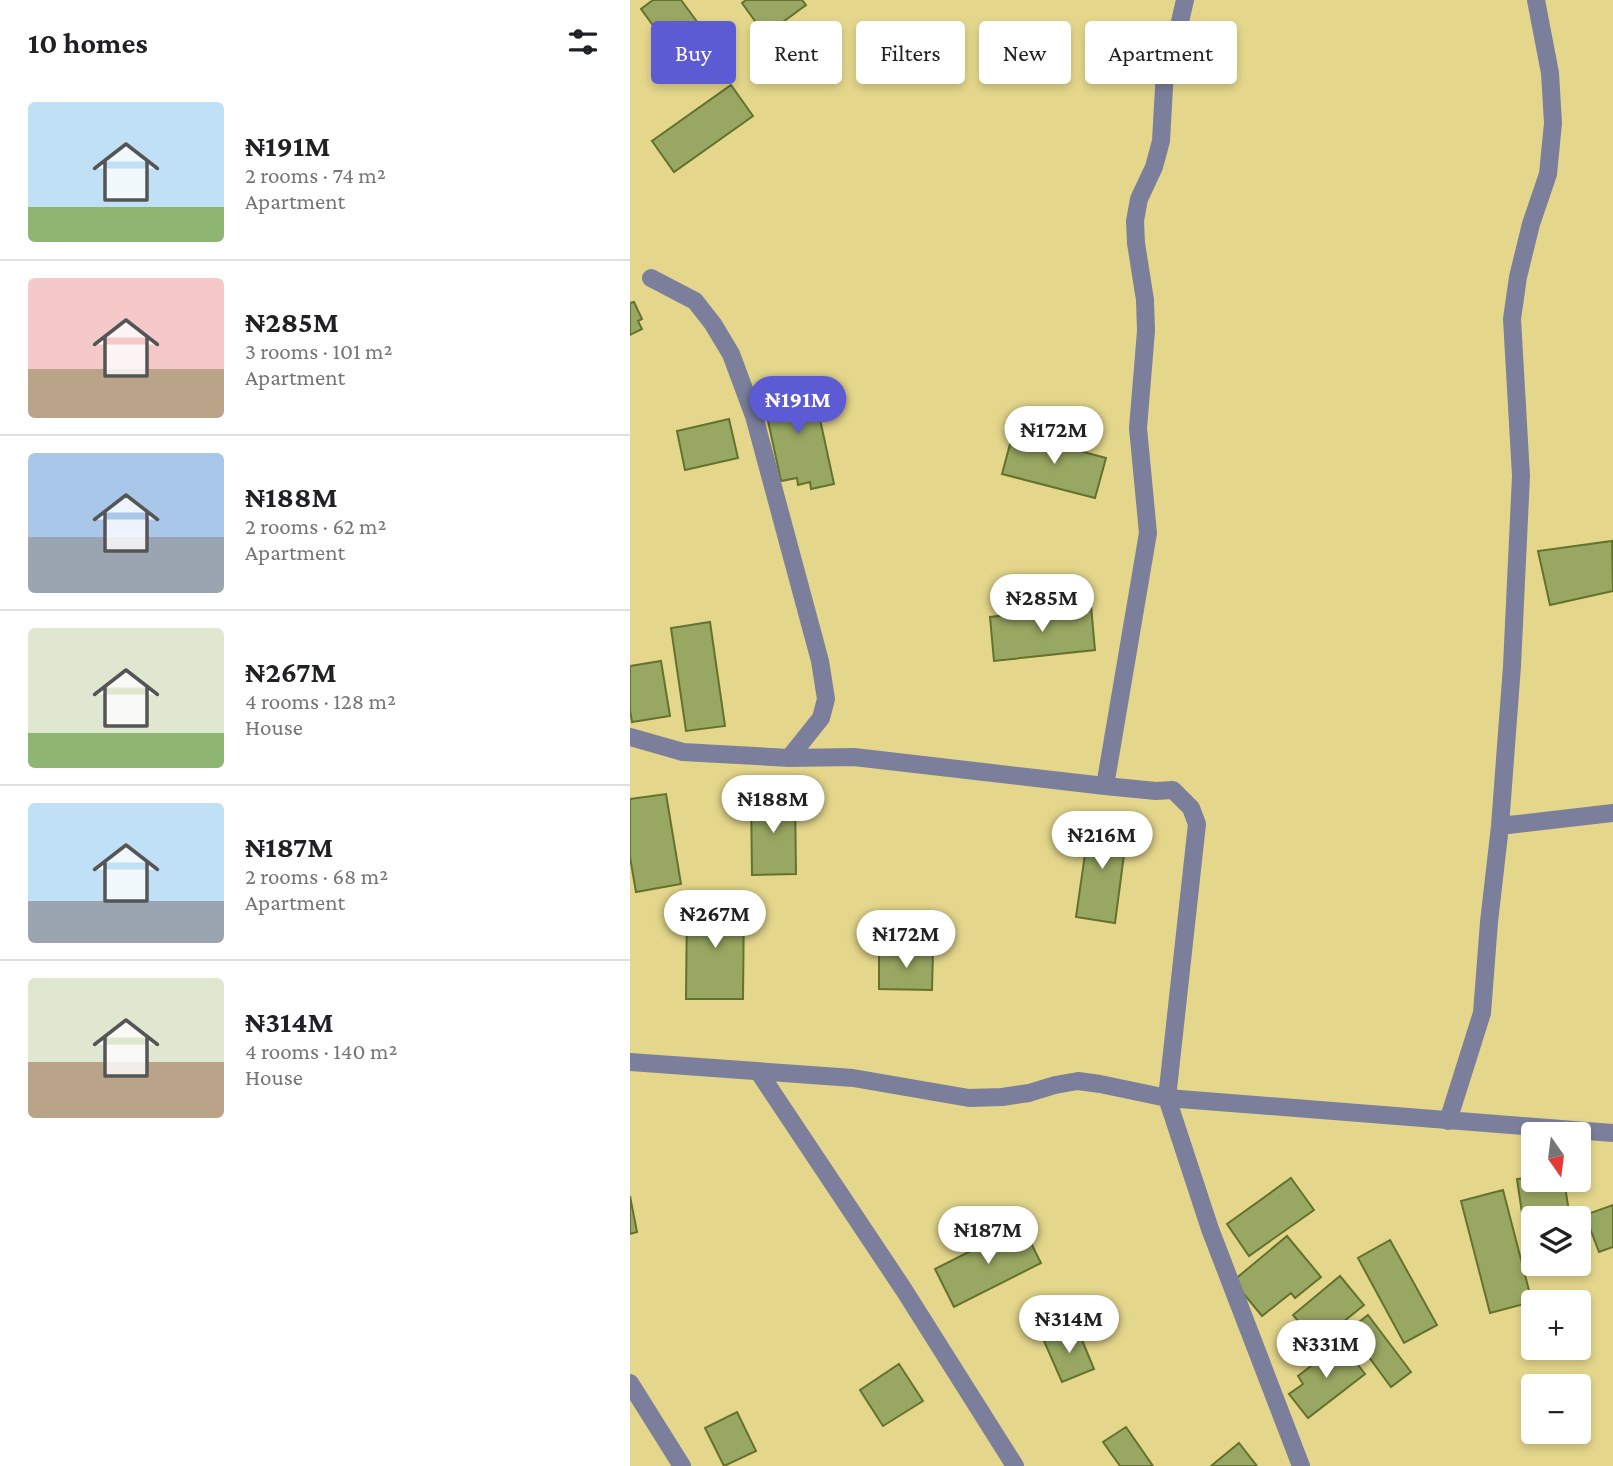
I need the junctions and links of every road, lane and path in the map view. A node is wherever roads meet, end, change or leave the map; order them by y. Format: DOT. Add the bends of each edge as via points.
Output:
graph roads {
  1 [pos="1185,0"];
  2 [pos="1536,0"];
  3 [pos="650,278"];
  4 [pos="630,737"];
  5 [pos="789,758"];
  6 [pos="1105,786"];
  7 [pos="1613,813"];
  8 [pos="1500,826"];
  9 [pos="630,1062"];
  10 [pos="758,1071"];
  11 [pos="1167,1098"];
  12 [pos="1448,1121"];
  13 [pos="1613,1133"];
  14 [pos="630,1383"];
  15 [pos="682,1466"];
  16 [pos="1014,1466"];
  17 [pos="1301,1466"];
  1 -- 6 [label="street" via="1165,70 1161,141 1135,221 1146,321 1138,428 1148,533"];
  2 -- 8 [label="street" via="1550,74 1553,123 1548,174 1517,278 1512,319 1521,476"];
  3 -- 5 [label="street" via="695,301 713,324 754,416 820,661 826,699 821,718"];
  4 -- 5 [label="street" via="683,752"];
  5 -- 6 [label="street" via="854,757"];
  6 -- 11 [label="street" via="1173,790 1191,808 1197,824"];
  7 -- 8 [label="street"];
  8 -- 12 [label="street" via="1482,1013"];
  9 -- 10 [label="street"];
  10 -- 11 [label="street" via="853,1078 969,1098 1029,1093 1078,1081"];
  10 -- 16 [label="street"];
  11 -- 12 [label="street"];
  11 -- 17 [label="street" via="1210,1229"];
  12 -- 13 [label="street"];
  14 -- 15 [label="street"];
}
